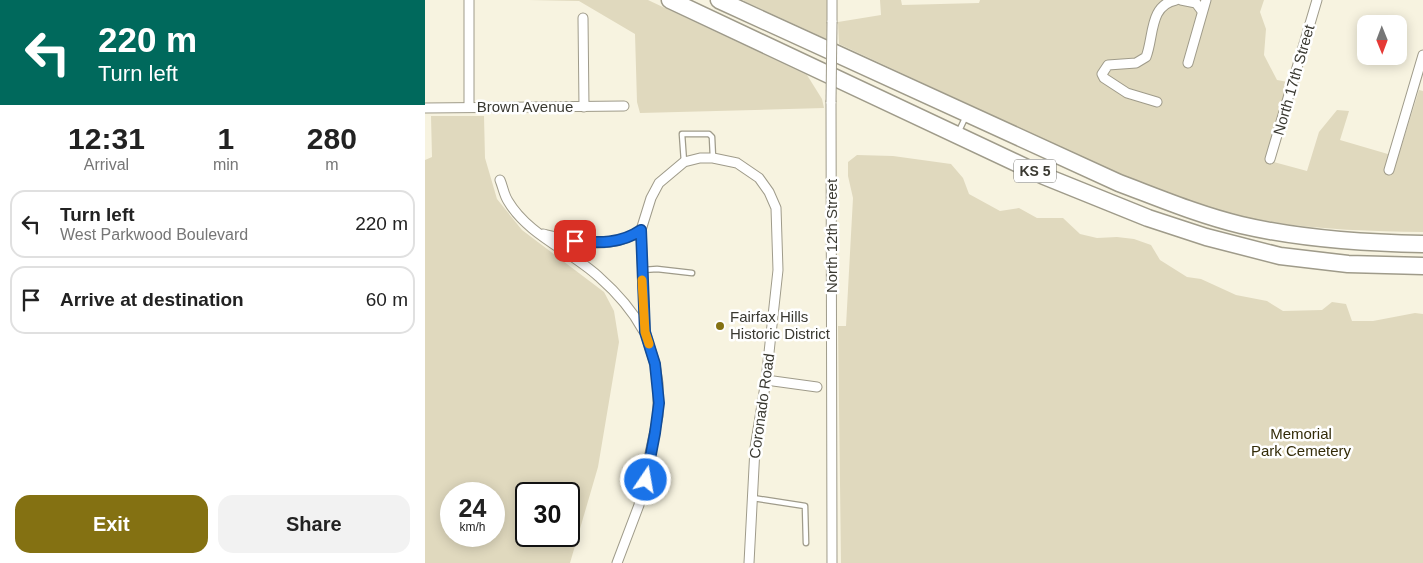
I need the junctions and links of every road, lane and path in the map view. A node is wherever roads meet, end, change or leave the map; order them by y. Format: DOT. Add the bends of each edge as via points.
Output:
graph roads {
  1 [pos="469,0"];
  2 [pos="670,0"];
  3 [pos="719,0"];
  4 [pos="832,0"];
  5 [pos="1177,0"];
  6 [pos="1181,0"];
  7 [pos="1206,0"];
  8 [pos="1317,0"];
  9 [pos="1202,11"];
  10 [pos="583,18"];
  11 [pos="1423,55"];
  12 [pos="1188,63"];
  13 [pos="1157,102"];
  14 [pos="624,106"];
  15 [pos="584,107"];
  16 [pos="425,108"];
  17 [pos="469,108"];
  18 [pos="967,114"];
  19 [pos="957,135"];
  20 [pos="713,158"];
  21 [pos="1270,159"];
  22 [pos="685,162"];
  23 [pos="1389,170"];
  24 [pos="500,180"];
  25 [pos="641,230"];
  26 [pos="538,232"];
  27 [pos="1423,244"];
  28 [pos="1379,254"];
  29 [pos="1423,266"];
  30 [pos="642,270"];
  31 [pos="691,273"];
  32 [pos="645,332"];
  33 [pos="766,380"];
  34 [pos="817,387"];
  35 [pos="752,498"];
  36 [pos="805,543"];
  37 [pos="617,563"];
  38 [pos="749,563"];
  39 [pos="832,563"];
  1 -- 17 [label="street"];
  2 -- 19 [label="highway, KS 5"];
  3 -- 18 [label="highway, KS 5"];
  4 -- 39 [label="street, North 12th Street, bridge"];
  5 -- 13 [label="street" via="1166,3 1158,12 1146,57 1137,63 1108,65 1103,74 1104,78 1127,93"];
  6 -- 9 [label="street" via="1196,3"];
  7 -- 9 [label="street"];
  8 -- 21 [label="street, North 17th Street"];
  9 -- 12 [label="street"];
  10 -- 15 [label="street"];
  11 -- 23 [label="street"];
  14 -- 15 [label="street, Brown Avenue"];
  15 -- 17 [label="street, Brown Avenue"];
  16 -- 17 [label="street, Brown Avenue"];
  18 -- 19 [label="lane"];
  18 -- 28 [label="highway, KS 5" via="1119,183 1184,208 1241,225"];
  19 -- 28 [label="highway, KS 5" via="1044,176 1148,218 1206,237 1280,256 1348,264"];
  20 -- 22 [label="street, Coronado Road"];
  20 -- 22 [label="lane" via="709,134 682,134"];
  20 -- 33 [label="street, Coronado Road" via="737,163 759,178 776,208 778,270"];
  22 -- 25 [label="street, Coronado Road" via="659,183"];
  24 -- 26 [label="street" via="509,203"];
  25 -- 26 [label="street" via="629,238 599,244"];
  25 -- 30 [label="street, Coronado Road"];
  26 -- 32 [label="street" via="599,276 631,311"];
  27 -- 28 [label="highway, KS 5"];
  28 -- 29 [label="highway, KS 5"];
  30 -- 31 [label="lane"];
  30 -- 32 [label="street, Coronado Road"];
  32 -- 37 [label="street" via="656,374 658,416 639,505"];
  33 -- 34 [label="street"];
  33 -- 35 [label="street, Coronado Road" via="755,448"];
  35 -- 36 [label="lane" via="805,506"];
  35 -- 38 [label="street, Coronado Road"];
}
